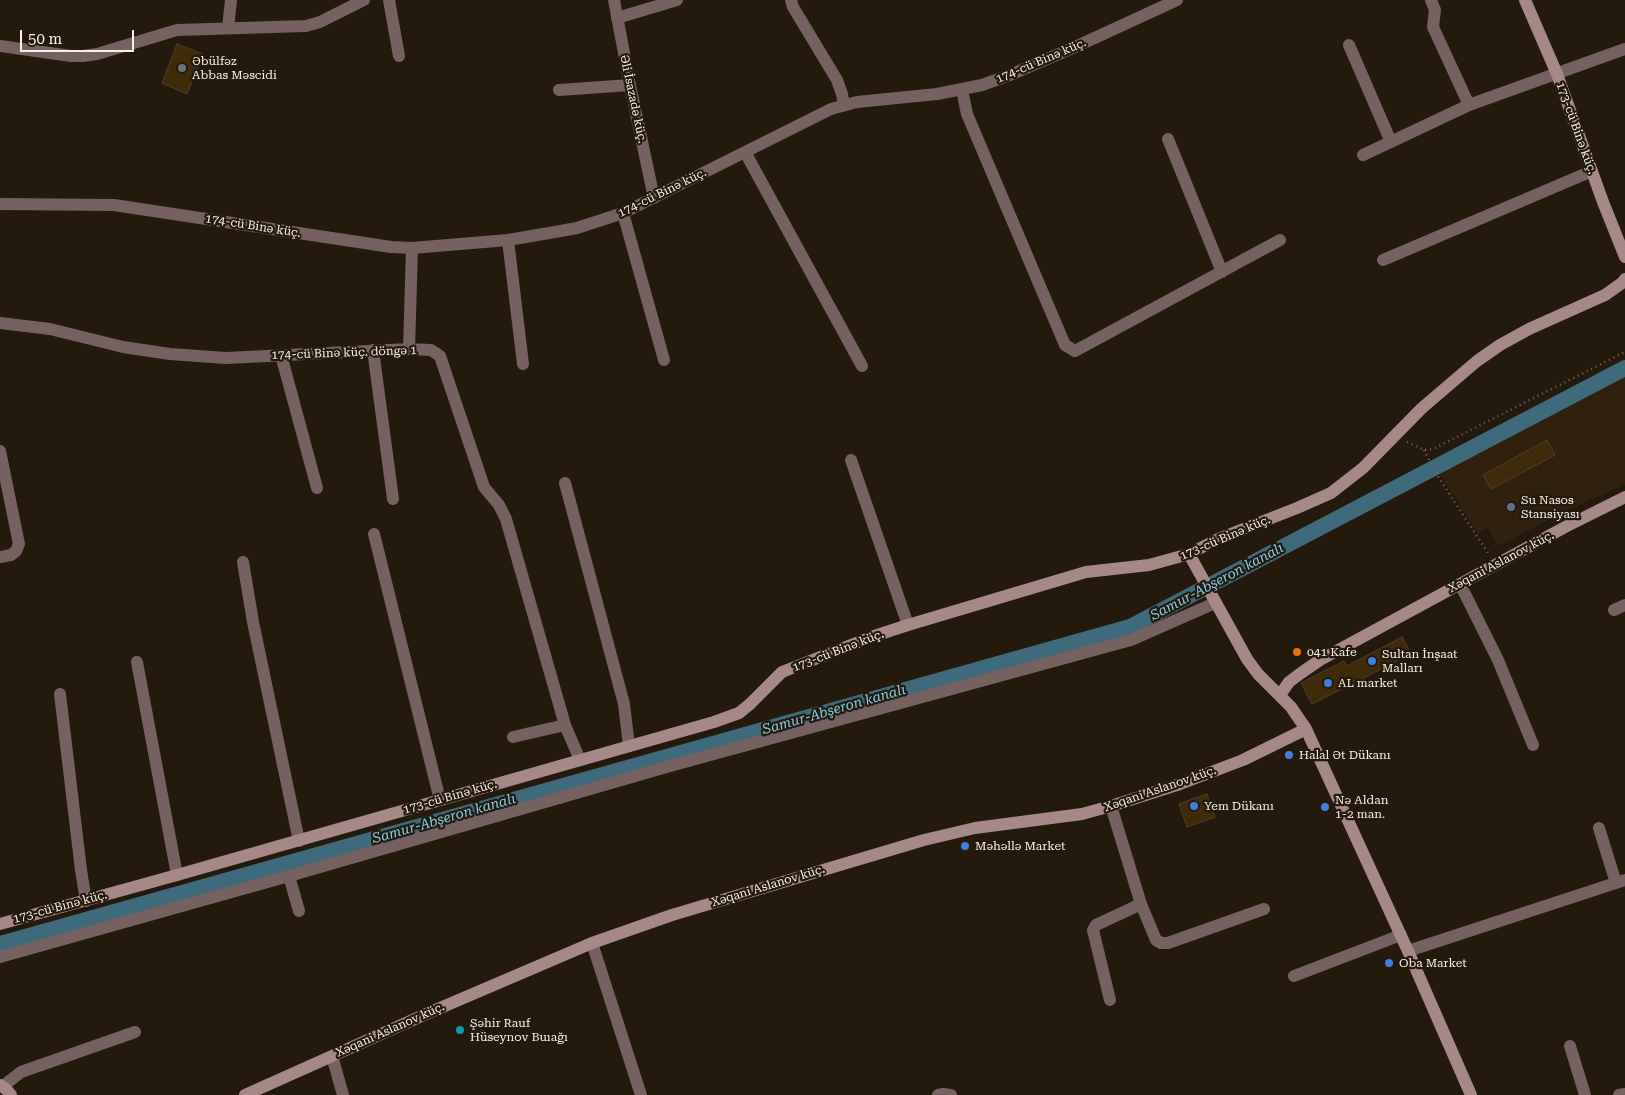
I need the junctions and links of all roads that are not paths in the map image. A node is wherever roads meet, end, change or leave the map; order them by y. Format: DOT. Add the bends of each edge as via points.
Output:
graph roads {
  1 [pos="231,0"];
  2 [pos="364,0"];
  3 [pos="389,0"];
  4 [pos="614,0"];
  5 [pos="677,0"];
  6 [pos="790,0"];
  7 [pos="1177,0"];
  8 [pos="1431,0"];
  9 [pos="1524,0"];
  10 [pos="617,18"];
  11 [pos="228,28"];
  12 [pos="1350,45"];
  13 [pos="0,46"];
  14 [pos="1625,49"];
  15 [pos="399,56"];
  16 [pos="1557,74"];
  17 [pos="630,85"];
  18 [pos="559,90"];
  19 [pos="962,90"];
  20 [pos="844,105"];
  21 [pos="1469,105"];
  22 [pos="1168,138"];
  23 [pos="1391,142"];
  24 [pos="746,152"];
  25 [pos="1363,155"];
  26 [pos="1592,170"];
  27 [pos="654,198"];
  28 [pos="0,204"];
  29 [pos="623,213"];
  30 [pos="508,240"];
  31 [pos="1280,240"];
  32 [pos="412,248"];
  33 [pos="1625,257"];
  34 [pos="1383,260"];
  35 [pos="1222,272"];
  36 [pos="1625,279"];
  37 [pos="0,323"];
  38 [pos="409,349"];
  39 [pos="373,350"];
  40 [pos="281,355"];
  41 [pos="664,360"];
  42 [pos="523,364"];
  43 [pos="862,366"];
  44 [pos="0,451"];
  45 [pos="851,460"];
  46 [pos="565,484"];
  47 [pos="317,488"];
  48 [pos="1625,497"];
  49 [pos="393,499"];
  50 [pos="374,534"];
  51 [pos="1189,554"];
  52 [pos="0,557"];
  53 [pos="243,562"];
  54 [pos="1460,584"];
  55 [pos="1215,603"];
  56 [pos="908,625"];
  57 [pos="137,662"];
  58 [pos="60,694"];
  59 [pos="1280,695"];
  60 [pos="564,725"];
  61 [pos="1306,729"];
  62 [pos="513,737"];
  63 [pos="1533,745"];
  64 [pos="629,746"];
  65 [pos="580,760"];
  66 [pos="440,800"];
  67 [pos="1111,806"];
  68 [pos="1599,828"];
  69 [pos="299,840"];
  70 [pos="177,875"];
  71 [pos="289,876"];
  72 [pos="1621,882"];
  73 [pos="86,901"];
  74 [pos="1141,904"];
  75 [pos="1264,909"];
  76 [pos="299,911"];
  77 [pos="0,924"];
  78 [pos="1401,935"];
  79 [pos="592,943"];
  80 [pos="1408,951"];
  81 [pos="0,957"];
  82 [pos="1294,976"];
  83 [pos="1110,1000"];
  84 [pos="135,1032"];
  85 [pos="1570,1046"];
  86 [pos="332,1056"];
  87 [pos="5,1089"];
  88 [pos="1625,1094"];
  89 [pos="245,1095"];
  90 [pos="343,1095"];
  91 [pos="641,1095"];
  92 [pos="938,1095"];
  93 [pos="951,1095"];
  94 [pos="1471,1095"];
  95 [pos="1585,1095"];
  96 [pos="1620,1095"];
  1 -- 11 [label="street"];
  2 -- 11 [label="street" via="306,26"];
  3 -- 15 [label="street"];
  4 -- 10 [label="street, Əli İsazadə küç."];
  5 -- 10 [label="street"];
  6 -- 20 [label="street" via="837,80"];
  7 -- 19 [label="street, 174-cü Binə küç." via="1010,75"];
  8 -- 21 [label="street" via="1435,10 1433,27"];
  9 -- 16 [label="street, 173-cü Binə küç."];
  10 -- 17 [label="street, Əli İsazadə küç."];
  11 -- 13 [label="street" via="177,30 83,56"];
  12 -- 23 [label="street"];
  14 -- 16 [label="street"];
  16 -- 21 [label="street"];
  16 -- 26 [label="street, 173-cü Binə küç."];
  17 -- 18 [label="street"];
  17 -- 27 [label="street, Əli İsazadə küç."];
  19 -- 20 [label="street, 174-cü Binə küç."];
  19 -- 35 [label="street" via="967,114 1065,345 1075,351"];
  20 -- 24 [label="street, 174-cü Binə küç."];
  21 -- 23 [label="street"];
  22 -- 35 [label="street"];
  23 -- 25 [label="street"];
  24 -- 27 [label="street, 174-cü Binə küç."];
  24 -- 43 [label="street"];
  26 -- 33 [label="street, 173-cü Binə küç."];
  26 -- 34 [label="street"];
  27 -- 29 [label="street, 174-cü Binə küç."];
  28 -- 32 [label="street, 174-cü Binə küç." via="114,206"];
  29 -- 30 [label="street, 174-cü Binə küç." via="577,228"];
  29 -- 41 [label="street"];
  30 -- 32 [label="street, 174-cü Binə küç."];
  30 -- 42 [label="street"];
  31 -- 35 [label="street"];
  32 -- 38 [label="street"];
  36 -- 51 [label="street, 173-cü Binə küç." via="1604,295 1500,344 1454,379 1363,468 1331,493"];
  37 -- 40 [label="street, 174-cü Binə küç. döngə 1" via="58,331 144,351 226,358"];
  38 -- 39 [label="street, 174-cü Binə küç. döngə 1"];
  38 -- 60 [label="street, 174-cü Binə küç. döngə 1" via="431,350 440,356 484,487 506,519"];
  39 -- 40 [label="street, 174-cü Binə küç. döngə 1"];
  39 -- 49 [label="street"];
  40 -- 47 [label="street"];
  44 -- 52 [label="street" via="19,544 11,555"];
  45 -- 56 [label="street"];
  46 -- 64 [label="street" via="624,704"];
  48 -- 54 [label="street, Xəqani Aslanov küç."];
  50 -- 66 [label="street"];
  51 -- 55 [label="street"];
  51 -- 56 [label="street, 173-cü Binə küç." via="1149,565 1086,572"];
  53 -- 69 [label="street"];
  54 -- 59 [label="street, Xəqani Aslanov küç." via="1320,660 1289,682"];
  54 -- 63 [label="street" via="1498,660"];
  55 -- 59 [label="street" via="1247,659"];
  55 -- 71 [label="street" via="1131,640 670,766"];
  56 -- 64 [label="street, 173-cü Binə küç." via="782,672 739,713"];
  57 -- 70 [label="street"];
  58 -- 73 [label="street"];
  59 -- 61 [label="street"];
  60 -- 62 [label="street"];
  60 -- 65 [label="street, 174-cü Binə küç. döngə 1"];
  61 -- 67 [label="street, Xəqani Aslanov küç." via="1234,763"];
  61 -- 78 [label="street"];
  64 -- 65 [label="street, 173-cü Binə küç."];
  65 -- 66 [label="street, 173-cü Binə küç."];
  66 -- 69 [label="street, 173-cü Binə küç."];
  67 -- 74 [label="street"];
  67 -- 79 [label="street, Xəqani Aslanov küç." via="1082,814 975,828 924,840 672,915"];
  68 -- 72 [label="street"];
  69 -- 70 [label="street, 173-cü Binə küç."];
  70 -- 73 [label="street, 173-cü Binə küç."];
  71 -- 76 [label="street"];
  71 -- 81 [label="street"];
  72 -- 80 [label="street"];
  73 -- 77 [label="street, 173-cü Binə küç."];
  74 -- 75 [label="street" via="1156,940 1162,943"];
  74 -- 83 [label="street" via="1096,925 1093,930"];
  78 -- 80 [label="street"];
  78 -- 82 [label="street"];
  79 -- 86 [label="street, Xəqani Aslanov küç."];
  79 -- 91 [label="street"];
  80 -- 94 [label="street"];
  84 -- 87 [label="street" via="22,1072"];
  85 -- 95 [label="street"];
  86 -- 89 [label="street, Xəqani Aslanov küç."];
  86 -- 90 [label="street"];
  88 -- 96 [label="street"];
  92 -- 93 [label="street"];
}
